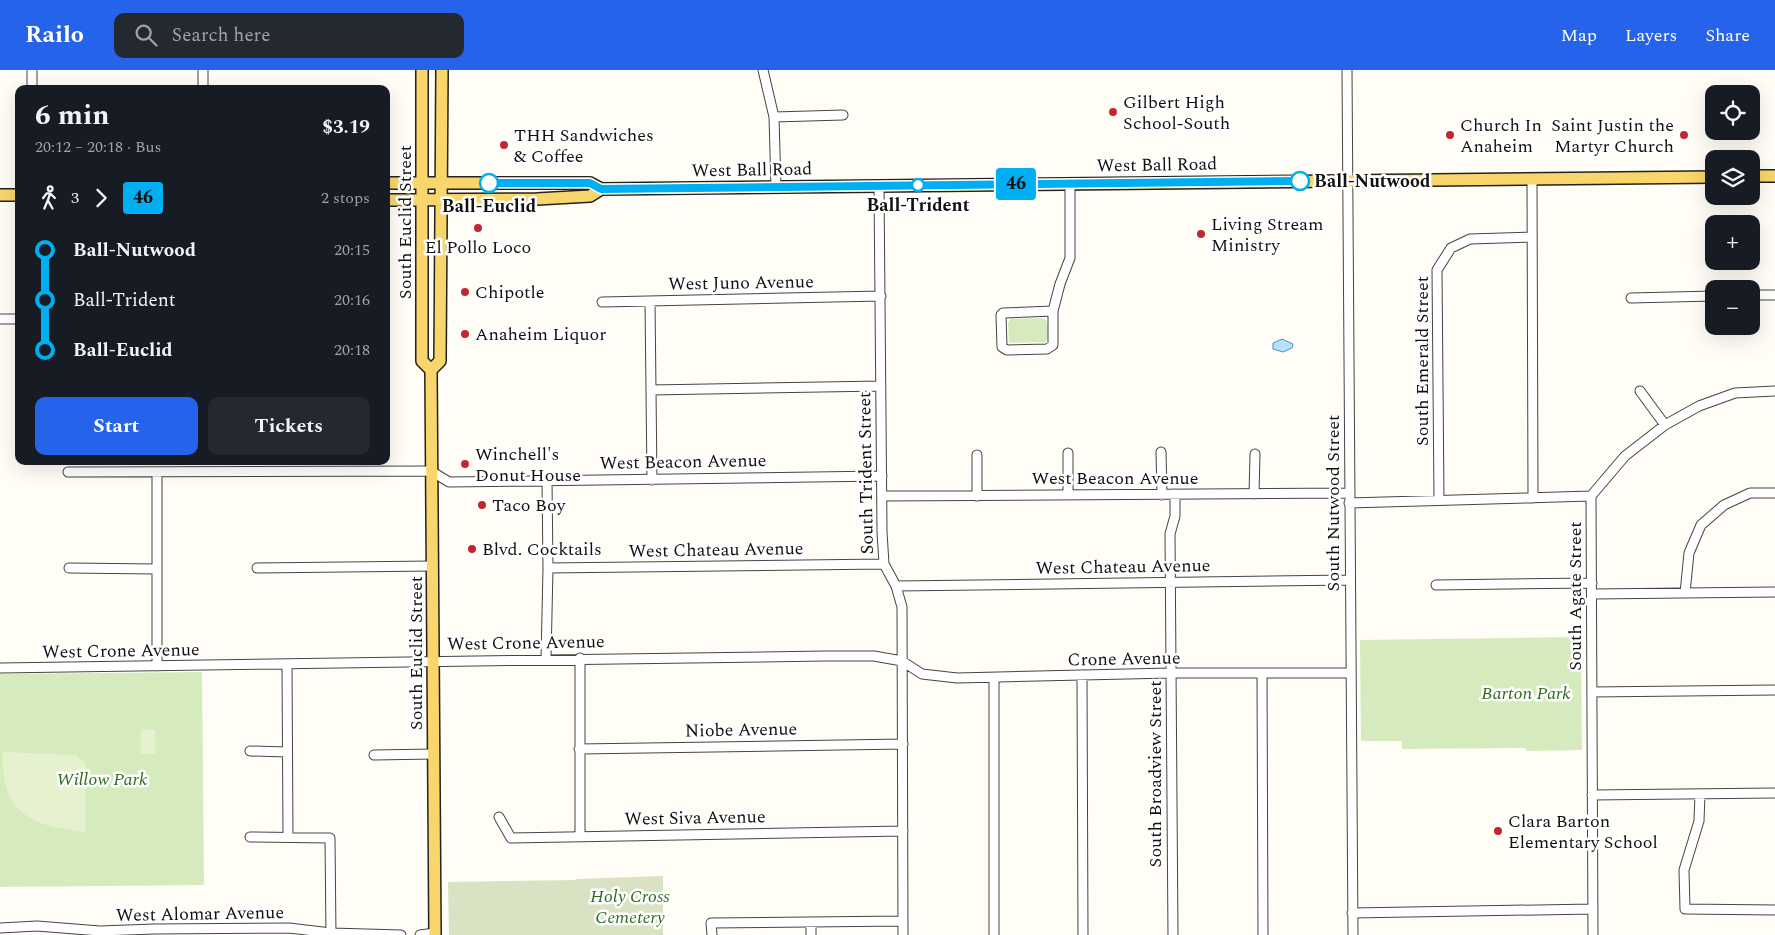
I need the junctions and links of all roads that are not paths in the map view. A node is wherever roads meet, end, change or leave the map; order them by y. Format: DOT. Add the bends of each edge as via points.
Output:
graph roads {
  1 [pos="32,70"];
  2 [pos="203,70"];
  3 [pos="422,70"];
  4 [pos="442,70"];
  5 [pos="763,70"];
  6 [pos="1347,70"];
  7 [pos="32,85"];
  8 [pos="203,85"];
  9 [pos="843,115"];
  10 [pos="774,117"];
  11 [pos="1760,176"];
  12 [pos="1775,176"];
  13 [pos="1705,177"];
  14 [pos="1532,179"];
  15 [pos="1347,181"];
  16 [pos="422,182"];
  17 [pos="390,183"];
  18 [pos="442,183"];
  19 [pos="1070,184"];
  20 [pos="879,186"];
  21 [pos="776,187"];
  22 [pos="601,189"];
  23 [pos="0,195"];
  24 [pos="15,195"];
  25 [pos="390,200"];
  26 [pos="423,200"];
  27 [pos="442,200"];
  28 [pos="1532,237"];
  29 [pos="1760,295"];
  30 [pos="1775,295"];
  31 [pos="881,296"];
  32 [pos="1705,296"];
  33 [pos="1630,298"];
  34 [pos="650,301"];
  35 [pos="602,302"];
  36 [pos="1053,311"];
  37 [pos="15,319"];
  38 [pos="0,320"];
  39 [pos="431,370"];
  40 [pos="881,386"];
  41 [pos="651,390"];
  42 [pos="1640,391"];
  43 [pos="1775,391"];
  44 [pos="1666,425"];
  45 [pos="1161,452"];
  46 [pos="1068,453"];
  47 [pos="1255,454"];
  48 [pos="977,455"];
  49 [pos="431,471"];
  50 [pos="68,472"];
  51 [pos="157,472"];
  52 [pos="882,476"];
  53 [pos="652,480"];
  54 [pos="547,481"];
  55 [pos="1775,493"];
  56 [pos="1162,494"];
  57 [pos="1175,494"];
  58 [pos="1254,494"];
  59 [pos="1068,495"];
  60 [pos="882,496"];
  61 [pos="977,496"];
  62 [pos="1591,496"];
  63 [pos="1349,498"];
  64 [pos="1533,498"];
  65 [pos="1439,500"];
  66 [pos="884,564"];
  67 [pos="432,566"];
  68 [pos="68,568"];
  69 [pos="257,568"];
  70 [pos="548,568"];
  71 [pos="156,569"];
  72 [pos="1350,580"];
  73 [pos="1170,583"];
  74 [pos="1592,583"];
  75 [pos="1436,585"];
  76 [pos="896,586"];
  77 [pos="1775,592"];
  78 [pos="1685,593"];
  79 [pos="1592,594"];
  80 [pos="580,658"];
  81 [pos="546,659"];
  82 [pos="902,661"];
  83 [pos="433,662"];
  84 [pos="287,665"];
  85 [pos="157,666"];
  86 [pos="0,668"];
  87 [pos="1171,673"];
  88 [pos="1351,673"];
  89 [pos="1262,674"];
  90 [pos="1082,675"];
  91 [pos="994,678"];
  92 [pos="1775,690"];
  93 [pos="1592,692"];
  94 [pos="903,744"];
  95 [pos="579,749"];
  96 [pos="250,751"];
  97 [pos="287,752"];
  98 [pos="434,754"];
  99 [pos="374,755"];
  100 [pos="1775,793"];
  101 [pos="1700,794"];
  102 [pos="1592,795"];
  103 [pos="499,817"];
  104 [pos="903,831"];
  105 [pos="580,836"];
  106 [pos="250,837"];
  107 [pos="288,837"];
  108 [pos="1593,909"];
  109 [pos="1775,910"];
  110 [pos="1352,913"];
  111 [pos="903,921"];
  112 [pos="811,922"];
  113 [pos="0,928"];
  114 [pos="66,931"];
  115 [pos="154,932"];
  116 [pos="242,932"];
  117 [pos="331,934"];
  118 [pos="435,934"];
  119 [pos="401,935"];
  120 [pos="420,935"];
  121 [pos="712,935"];
  122 [pos="811,935"];
  123 [pos="903,935"];
  124 [pos="994,935"];
  125 [pos="1083,935"];
  126 [pos="1173,935"];
  127 [pos="1263,935"];
  128 [pos="1352,935"];
  129 [pos="1593,935"];
  1 -- 7 [label="street"];
  2 -- 8 [label="street"];
  3 -- 16 [label="main road, South Euclid Street"];
  4 -- 18 [label="main road, South Euclid Street"];
  5 -- 10 [label="street"];
  6 -- 15 [label="street, South Nutwood Street"];
  9 -- 10 [label="street"];
  10 -- 21 [label="street"];
  11 -- 12 [label="main road"];
  13 -- 14 [label="main road, West Ball Road"];
  14 -- 15 [label="main road, West Ball Road"];
  14 -- 28 [label="street"];
  15 -- 19 [label="main road, West Ball Road"];
  15 -- 63 [label="street, South Nutwood Street"];
  16 -- 17 [label="main road, West Ball Road"];
  16 -- 18 [label="main road, West Ball Road"];
  16 -- 26 [label="main road, South Euclid Street"];
  18 -- 22 [label="main road, West Ball Road" via="590,183"];
  18 -- 27 [label="main road, South Euclid Street"];
  19 -- 20 [label="main road, West Ball Road"];
  19 -- 36 [label="street" via="1070,258"];
  20 -- 21 [label="main road, West Ball Road"];
  20 -- 31 [label="street, South Trident Street"];
  21 -- 22 [label="main road, West Ball Road"];
  22 -- 27 [label="main road, West Ball Road" via="590,196"];
  23 -- 24 [label="main road"];
  25 -- 26 [label="main road, West Ball Road"];
  26 -- 27 [label="main road, West Ball Road"];
  26 -- 39 [label="main road, South Euclid Street" via="422,361"];
  27 -- 39 [label="main road, South Euclid Street" via="440,361"];
  28 -- 64 [label="street"];
  28 -- 65 [label="street, South Emerald Street" via="1470,239 1451,248 1437,270"];
  29 -- 30 [label="street"];
  31 -- 34 [label="street, West Juno Avenue"];
  31 -- 40 [label="street, South Trident Street"];
  32 -- 33 [label="street"];
  34 -- 35 [label="street, West Juno Avenue"];
  34 -- 41 [label="street"];
  36 -- 36 [label="street" via="1003,313 1002,347 1007,350 1050,348 1053,343"];
  37 -- 38 [label="street"];
  39 -- 49 [label="main road, South Euclid Street"];
  40 -- 41 [label="street"];
  40 -- 52 [label="street, South Trident Street"];
  41 -- 53 [label="street"];
  42 -- 44 [label="street"];
  43 -- 44 [label="street" via="1735,393 1699,406"];
  44 -- 62 [label="street" via="1625,456"];
  45 -- 56 [label="street"];
  46 -- 59 [label="street"];
  47 -- 58 [label="street"];
  48 -- 61 [label="street"];
  49 -- 51 [label="street, West Beacon Avenue"];
  49 -- 54 [label="street, West Beacon Avenue" via="449,482"];
  49 -- 67 [label="main road, South Euclid Street"];
  50 -- 51 [label="street, West Beacon Avenue"];
  51 -- 71 [label="street"];
  52 -- 53 [label="street, West Beacon Avenue"];
  52 -- 60 [label="street, South Trident Street"];
  53 -- 54 [label="street, West Beacon Avenue"];
  54 -- 70 [label="street"];
  55 -- 78 [label="street" via="1750,493 1724,505 1701,525 1689,553"];
  56 -- 57 [label="street, West Beacon Avenue"];
  56 -- 59 [label="street, West Beacon Avenue"];
  57 -- 58 [label="street, West Beacon Avenue"];
  57 -- 73 [label="street, South Broadview Street" via="1175,516 1170,534"];
  58 -- 63 [label="street, West Beacon Avenue"];
  59 -- 61 [label="street, West Beacon Avenue"];
  60 -- 61 [label="street, West Beacon Avenue"];
  60 -- 66 [label="street, South Trident Street"];
  62 -- 64 [label="street, West Beacon Avenue"];
  62 -- 74 [label="street, South Agate Street"];
  63 -- 65 [label="street, West Beacon Avenue"];
  63 -- 72 [label="street, South Nutwood Street"];
  64 -- 65 [label="street, West Beacon Avenue"];
  66 -- 70 [label="street, West Chateau Avenue"];
  66 -- 76 [label="street, South Trident Street"];
  67 -- 69 [label="street"];
  67 -- 83 [label="main road, South Euclid Street"];
  68 -- 71 [label="street"];
  70 -- 81 [label="street"];
  71 -- 85 [label="street"];
  72 -- 73 [label="street, West Chateau Avenue"];
  72 -- 88 [label="street, South Nutwood Street"];
  73 -- 76 [label="street, West Chateau Avenue"];
  73 -- 87 [label="street, South Broadview Street"];
  74 -- 75 [label="street"];
  74 -- 79 [label="street, South Agate Street"];
  76 -- 82 [label="street, South Trident Street" via="902,607"];
  77 -- 78 [label="street"];
  78 -- 79 [label="street"];
  79 -- 93 [label="street, South Agate Street"];
  80 -- 81 [label="street, West Crone Avenue"];
  80 -- 82 [label="street, West Crone Avenue" via="874,656"];
  80 -- 95 [label="street"];
  81 -- 83 [label="street, West Crone Avenue"];
  82 -- 91 [label="street, Crone Avenue" via="922,674"];
  82 -- 94 [label="street, South Trident Street"];
  83 -- 84 [label="street, West Crone Avenue"];
  83 -- 98 [label="main road, South Euclid Street"];
  84 -- 85 [label="street, West Crone Avenue"];
  84 -- 97 [label="street"];
  85 -- 86 [label="street, West Crone Avenue"];
  87 -- 89 [label="street, Crone Avenue"];
  87 -- 90 [label="street, Crone Avenue"];
  87 -- 126 [label="street, South Broadview Street"];
  88 -- 89 [label="street, Crone Avenue"];
  88 -- 110 [label="street, South Nutwood Street"];
  89 -- 127 [label="street"];
  90 -- 91 [label="street, Crone Avenue"];
  90 -- 125 [label="street"];
  91 -- 124 [label="street"];
  92 -- 93 [label="street"];
  93 -- 102 [label="street, South Agate Street"];
  94 -- 95 [label="street, Niobe Avenue"];
  94 -- 104 [label="street, South Trident Street"];
  95 -- 105 [label="street"];
  96 -- 97 [label="street"];
  97 -- 107 [label="street"];
  98 -- 99 [label="street"];
  98 -- 118 [label="main road, South Euclid Street"];
  100 -- 101 [label="street"];
  101 -- 102 [label="street"];
  101 -- 109 [label="street" via="1699,820 1684,870 1685,909"];
  102 -- 108 [label="street, South Agate Street"];
  103 -- 105 [label="street, West Siva Avenue" via="512,838"];
  104 -- 105 [label="street, West Siva Avenue"];
  104 -- 111 [label="street, South Trident Street"];
  106 -- 107 [label="street"];
  107 -- 117 [label="street" via="330,838"];
  108 -- 110 [label="street"];
  108 -- 129 [label="street, South Agate Street"];
  110 -- 128 [label="street, South Nutwood Street"];
  111 -- 112 [label="street"];
  111 -- 123 [label="street, South Trident Street"];
  112 -- 121 [label="street" via="711,923"];
  112 -- 122 [label="street"];
  113 -- 114 [label="street, West Alomar Avenue" via="37,926"];
  114 -- 115 [label="street, West Alomar Avenue"];
  115 -- 116 [label="street, West Alomar Avenue"];
  116 -- 117 [label="street, West Alomar Avenue" via="289,928"];
  117 -- 119 [label="street, West Alomar Avenue"];
  118 -- 120 [label="street"];
}
